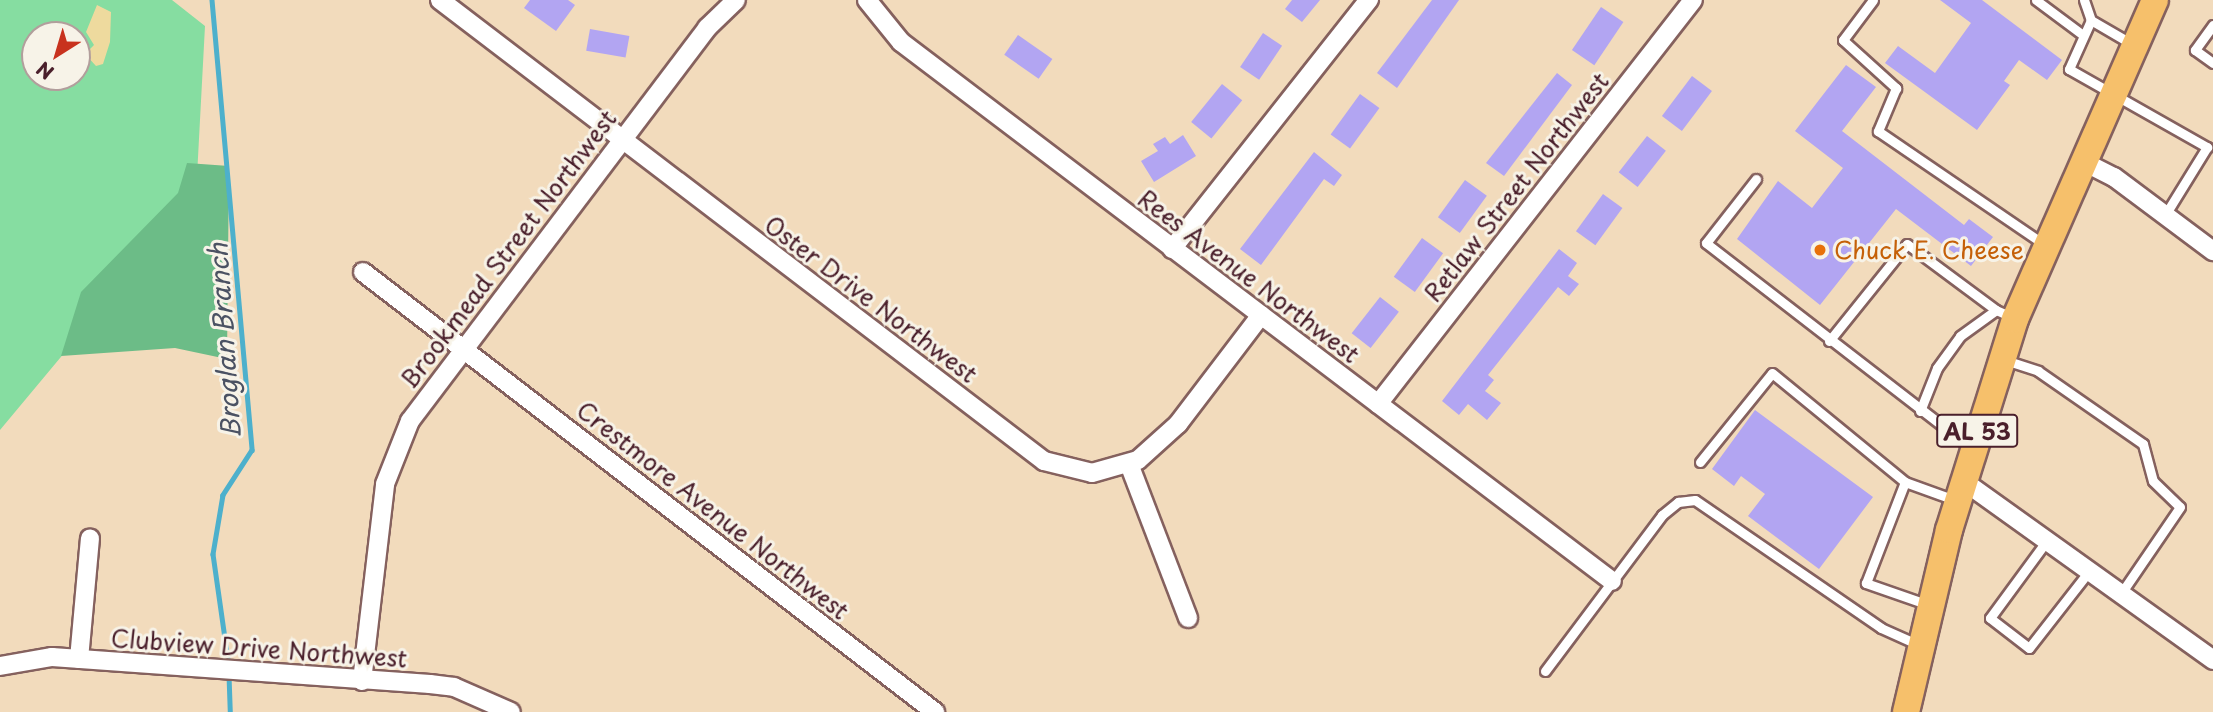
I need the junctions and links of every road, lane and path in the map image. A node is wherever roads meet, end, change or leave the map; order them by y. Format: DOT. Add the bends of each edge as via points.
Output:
graph roads {
  1 [pos="440,0"];
  2 [pos="736,0"];
  3 [pos="867,0"];
  4 [pos="1369,0"];
  5 [pos="1693,0"];
  6 [pos="1873,0"];
  7 [pos="2036,0"];
  8 [pos="2084,0"];
  9 [pos="2154,1"];
  10 [pos="2091,20"];
  11 [pos="2213,25"];
  12 [pos="2083,34"];
  13 [pos="2134,45"];
  14 [pos="2213,63"];
  15 [pos="2110,97"];
  16 [pos="622,141"];
  17 [pos="2210,146"];
  18 [pos="2082,161"];
  19 [pos="1756,179"];
  20 [pos="2165,215"];
  21 [pos="2046,246"];
  22 [pos="1172,249"];
  23 [pos="2213,251"];
  24 [pos="363,272"];
  25 [pos="2006,314"];
  26 [pos="1261,315"];
  27 [pos="1829,341"];
  28 [pos="461,347"];
  29 [pos="2003,359"];
  30 [pos="1378,404"];
  31 [pos="1920,411"];
  32 [pos="1972,449"];
  33 [pos="1700,462"];
  34 [pos="1129,464"];
  35 [pos="1905,482"];
  36 [pos="1960,491"];
  37 [pos="2049,538"];
  38 [pos="90,539"];
  39 [pos="2091,569"];
  40 [pos="1612,581"];
  41 [pos="2122,592"];
  42 [pos="1930,606"];
  43 [pos="1188,618"];
  44 [pos="1921,646"];
  45 [pos="79,659"];
  46 [pos="2213,660"];
  47 [pos="0,666"];
  48 [pos="1545,671"];
  49 [pos="362,681"];
  50 [pos="511,712"];
  51 [pos="935,712"];
  52 [pos="1906,712"];
  1 -- 16 [label="street, Oster Drive Northwest"];
  2 -- 16 [label="street, Brookmead Street Northwest"];
  3 -- 22 [label="street, Rees Avenue Northwest" via="901,42"];
  4 -- 22 [label="street"];
  5 -- 30 [label="street, Retlaw Street Northwest"];
  6 -- 21 [label="lane" via="1843,40 1896,88 1878,131"];
  7 -- 12 [label="lane"];
  8 -- 10 [label="lane"];
  9 -- 13 [label="main road, AL 53"];
  10 -- 12 [label="lane"];
  10 -- 13 [label="lane"];
  11 -- 14 [label="lane" via="2195,50"];
  12 -- 15 [label="lane" via="2069,69"];
  13 -- 15 [label="main road, AL 53"];
  15 -- 17 [label="lane" via="2142,106"];
  15 -- 18 [label="main road, AL 53"];
  16 -- 28 [label="street, Brookmead Street Northwest"];
  16 -- 34 [label="street, Oster Drive Northwest" via="1044,461 1092,472"];
  17 -- 20 [label="lane"];
  18 -- 20 [label="street"];
  18 -- 21 [label="main road, AL 53"];
  19 -- 27 [label="lane" via="1706,243"];
  20 -- 23 [label="street"];
  21 -- 25 [label="main road, AL 53"];
  22 -- 26 [label="street, Rees Avenue Northwest"];
  24 -- 28 [label="street, Crestmore Avenue Northwest"];
  25 -- 27 [label="lane" via="1907,244"];
  25 -- 29 [label="main road, AL 53"];
  25 -- 31 [label="lane" via="1960,336 1937,368"];
  26 -- 30 [label="street, Rees Avenue Northwest"];
  26 -- 34 [label="street, Oster Drive Northwest" via="1178,424"];
  27 -- 31 [label="lane"];
  28 -- 49 [label="street, Brookmead Street Northwest" via="410,421 385,484"];
  28 -- 51 [label="street, Crestmore Avenue Northwest"];
  29 -- 32 [label="main road, AL 53"];
  29 -- 41 [label="lane" via="2038,371 2143,444 2153,481 2180,507"];
  30 -- 40 [label="street, Rees Avenue Northwest"];
  31 -- 32 [label="lane"];
  32 -- 36 [label="main road, AL 53"];
  33 -- 35 [label="lane" via="1772,373"];
  34 -- 43 [label="street"];
  35 -- 36 [label="lane"];
  35 -- 42 [label="lane" via="1866,583"];
  36 -- 37 [label="street"];
  36 -- 42 [label="main road, AL 53"];
  37 -- 39 [label="street"];
  37 -- 39 [label="lane" via="1990,618 2029,648"];
  38 -- 45 [label="street"];
  39 -- 41 [label="street"];
  40 -- 44 [label="lane" via="1661,515 1678,502 1695,500 1881,628"];
  40 -- 48 [label="lane"];
  41 -- 46 [label="street"];
  42 -- 44 [label="main road, AL 53"];
  44 -- 52 [label="main road, AL 53"];
  45 -- 47 [label="street, Clubview Drive Northwest"];
  45 -- 49 [label="street, Clubview Drive Northwest"];
  49 -- 50 [label="street, Clubview Drive Northwest" via="454,687"];
}
